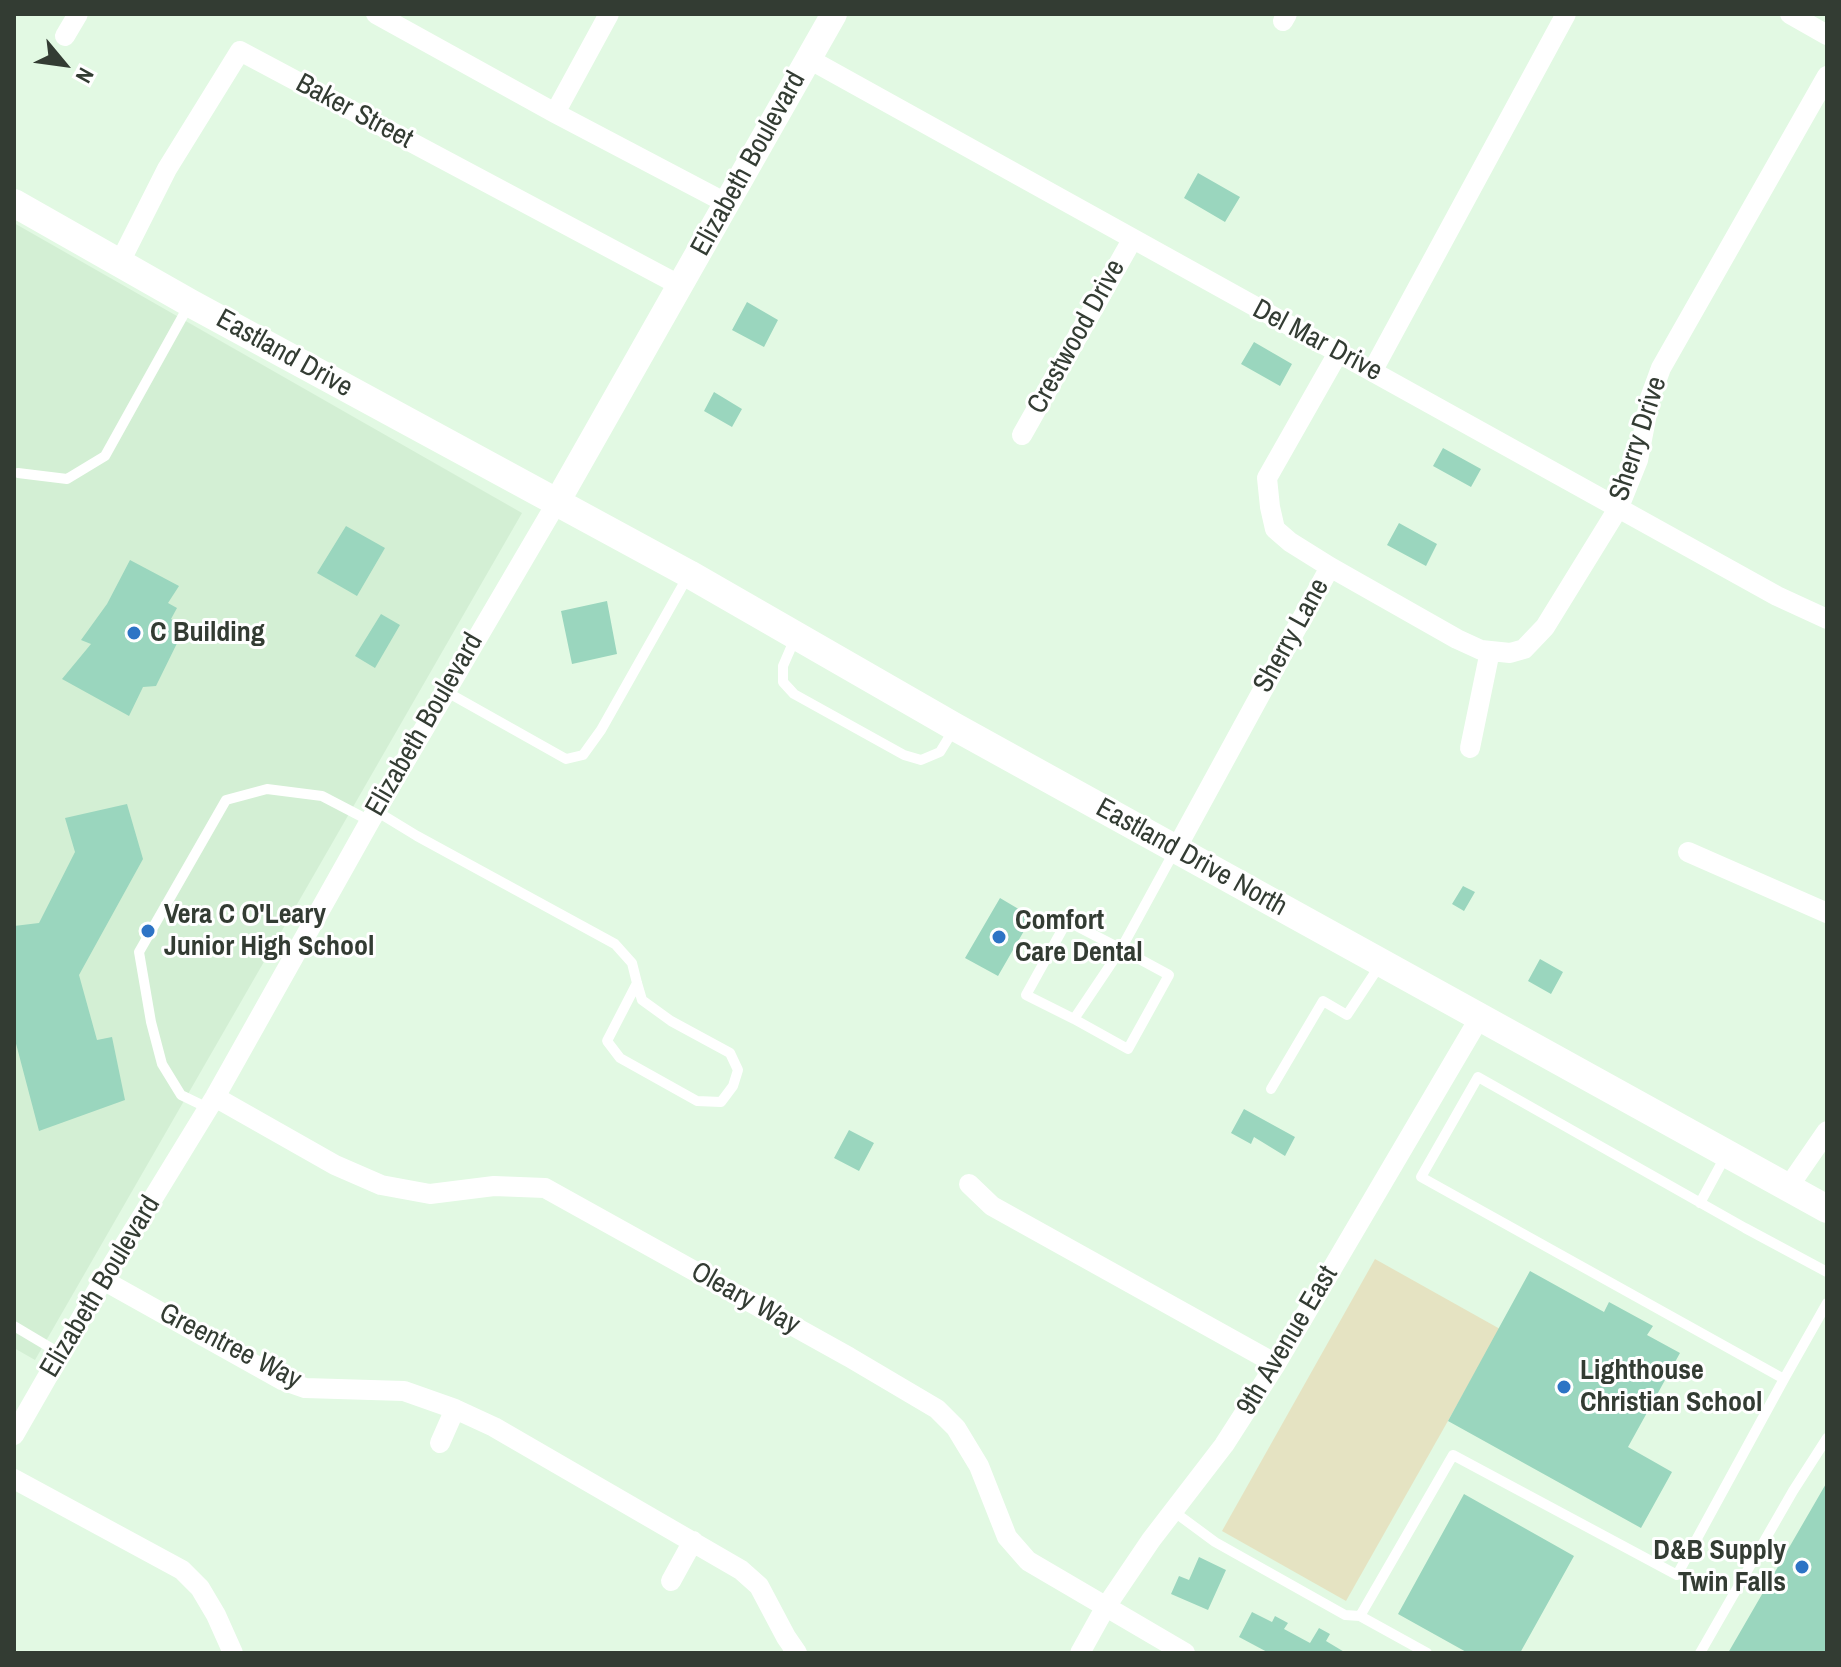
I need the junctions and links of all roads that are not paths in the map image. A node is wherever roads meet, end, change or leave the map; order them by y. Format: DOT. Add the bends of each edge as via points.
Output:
graph roads {
  1 [pos="78,14"];
  2 [pos="376,14"];
  3 [pos="609,14"];
  4 [pos="834,14"];
  5 [pos="1566,14"];
  6 [pos="1794,15"];
  7 [pos="1827,35"];
  8 [pos="65,36"];
  9 [pos="809,59"];
  10 [pos="1827,76"];
  11 [pos="555,113"];
  12 [pos="14,203"];
  13 [pos="728,204"];
  14 [pos="1132,240"];
  15 [pos="120,262"];
  16 [pos="681,286"];
  17 [pos="190,303"];
  18 [pos="1338,353"];
  19 [pos="1373,370"];
  20 [pos="1022,435"];
  21 [pos="18,473"];
  22 [pos="557,502"];
  23 [pos="1619,507"];
  24 [pos="1330,567"];
  25 [pos="689,574"];
  26 [pos="1827,619"];
  27 [pos="796,636"];
  28 [pos="1490,651"];
  29 [pos="445,691"];
  30 [pos="955,727"];
  31 [pos="1470,748"];
  32 [pos="373,816"];
  33 [pos="1176,849"];
  34 [pos="1688,852"];
  35 [pos="1827,913"];
  36 [pos="1121,949"];
  37 [pos="1381,963"];
  38 [pos="637,983"];
  39 [pos="1480,1017"];
  40 [pos="1074,1019"];
  41 [pos="1271,1089"];
  42 [pos="212,1103"];
  43 [pos="1827,1131"];
  44 [pos="1726,1155"];
  45 [pos="969,1184"];
  46 [pos="1787,1189"];
  47 [pos="1700,1203"];
  48 [pos="1827,1209"];
  49 [pos="1827,1272"];
  50 [pos="103,1280"];
  51 [pos="1827,1303"];
  52 [pos="14,1326"];
  53 [pos="61,1354"];
  54 [pos="1276,1364"];
  55 [pos="1784,1379"];
  56 [pos="455,1409"];
  57 [pos="14,1435"];
  58 [pos="1827,1438"];
  59 [pos="440,1443"];
  60 [pos="14,1479"];
  61 [pos="1173,1511"];
  62 [pos="693,1541"];
  63 [pos="671,1581"];
  64 [pos="1105,1608"];
  65 [pos="1360,1616"];
  66 [pos="233,1653"];
  67 [pos="797,1653"];
  68 [pos="1080,1653"];
  69 [pos="1185,1653"];
  70 [pos="1427,1653"];
  71 [pos="1700,1653"];
  1 -- 8 [label="street"];
  2 -- 11 [label="street"];
  3 -- 11 [label="street"];
  4 -- 9 [label="street, Elizabeth Boulevard"];
  5 -- 19 [label="street"];
  6 -- 7 [label="street"];
  9 -- 13 [label="street, Elizabeth Boulevard"];
  9 -- 14 [label="street, Del Mar Drive"];
  10 -- 23 [label="street, Sherry Drive" via="1661,368 1638,460"];
  11 -- 13 [label="street"];
  12 -- 15 [label="main road, Eastland Drive"];
  13 -- 16 [label="street, Elizabeth Boulevard"];
  14 -- 18 [label="street, Del Mar Drive"];
  14 -- 20 [label="street, Crestwood Drive"];
  15 -- 16 [label="street, Baker Street" via="167,169 240,51"];
  15 -- 17 [label="main road, Eastland Drive"];
  16 -- 22 [label="street, Elizabeth Boulevard"];
  17 -- 21 [label="lane" via="105,456 67,479"];
  17 -- 22 [label="main road, Eastland Drive"];
  18 -- 19 [label="street, Del Mar Drive"];
  18 -- 24 [label="street, Sherry Lane" via="1267,478 1275,529"];
  19 -- 23 [label="street, Del Mar Drive"];
  22 -- 25 [label="main road, Eastland Drive North"];
  22 -- 29 [label="street, Elizabeth Boulevard"];
  23 -- 26 [label="street, Del Mar Drive"];
  23 -- 28 [label="street, Sherry Drive" via="1545,627 1524,649"];
  24 -- 28 [label="street, Sherry Drive" via="1457,639"];
  24 -- 33 [label="street, Sherry Lane"];
  25 -- 27 [label="main road, Eastland Drive North"];
  25 -- 29 [label="lane" via="583,755 566,759"];
  27 -- 30 [label="main road, Eastland Drive North"];
  27 -- 30 [label="lane" via="783,666 783,682 794,694 921,760 940,752"];
  28 -- 31 [label="street"];
  29 -- 32 [label="street, Elizabeth Boulevard"];
  30 -- 33 [label="main road, Eastland Drive North"];
  32 -- 38 [label="lane" via="615,944 632,963"];
  32 -- 42 [label="street, Elizabeth Boulevard"];
  32 -- 42 [label="lane" via="322,796 267,789 226,800 139,952 162,1064 181,1095"];
  33 -- 36 [label="lane"];
  33 -- 37 [label="main road, Eastland Drive North"];
  34 -- 35 [label="street"];
  36 -- 40 [label="lane"];
  36 -- 40 [label="lane" via="1067,921 1026,995"];
  36 -- 40 [label="lane" via="1169,975 1128,1049"];
  37 -- 39 [label="main road, Eastland Drive North"];
  37 -- 41 [label="lane" via="1347,1015 1323,1001"];
  38 -- 38 [label="lane" via="642,1000 730,1053 738,1070 721,1102 697,1101 620,1058 607,1041"];
  39 -- 44 [label="main road, Eastland Drive North"];
  39 -- 54 [label="street, 9th Avenue East"];
  42 -- 50 [label="street, Elizabeth Boulevard"];
  42 -- 64 [label="street, Oleary Way" via="381,1185 430,1194 494,1186 545,1188 849,1357 937,1409 956,1428 979,1466 1007,1537 1028,1561"];
  43 -- 46 [label="street"];
  44 -- 46 [label="main road, Eastland Drive North"];
  44 -- 47 [label="lane"];
  45 -- 54 [label="street" via="992,1206"];
  46 -- 48 [label="main road, Eastland Drive North"];
  47 -- 49 [label="lane"];
  47 -- 55 [label="lane" via="1478,1077 1421,1177"];
  50 -- 53 [label="street, Elizabeth Boulevard"];
  50 -- 56 [label="street, Greentree Way" via="282,1380 305,1388 404,1391"];
  51 -- 55 [label="lane"];
  52 -- 53 [label="lane"];
  53 -- 57 [label="street, Elizabeth Boulevard"];
  54 -- 61 [label="street, 9th Avenue East"];
  55 -- 65 [label="lane" via="1677,1575 1453,1455"];
  56 -- 59 [label="street"];
  56 -- 62 [label="street, Greentree Way"];
  58 -- 71 [label="lane"];
  60 -- 66 [label="street" via="182,1570 200,1588"];
  61 -- 64 [label="street, 9th Avenue East"];
  61 -- 65 [label="lane" via="1228,1550 1345,1615"];
  62 -- 63 [label="street"];
  62 -- 67 [label="street, Greentree Way" via="759,1586"];
  64 -- 68 [label="street, 9th Avenue East"];
  64 -- 69 [label="street, Oleary Way"];
  65 -- 70 [label="lane"];
}
